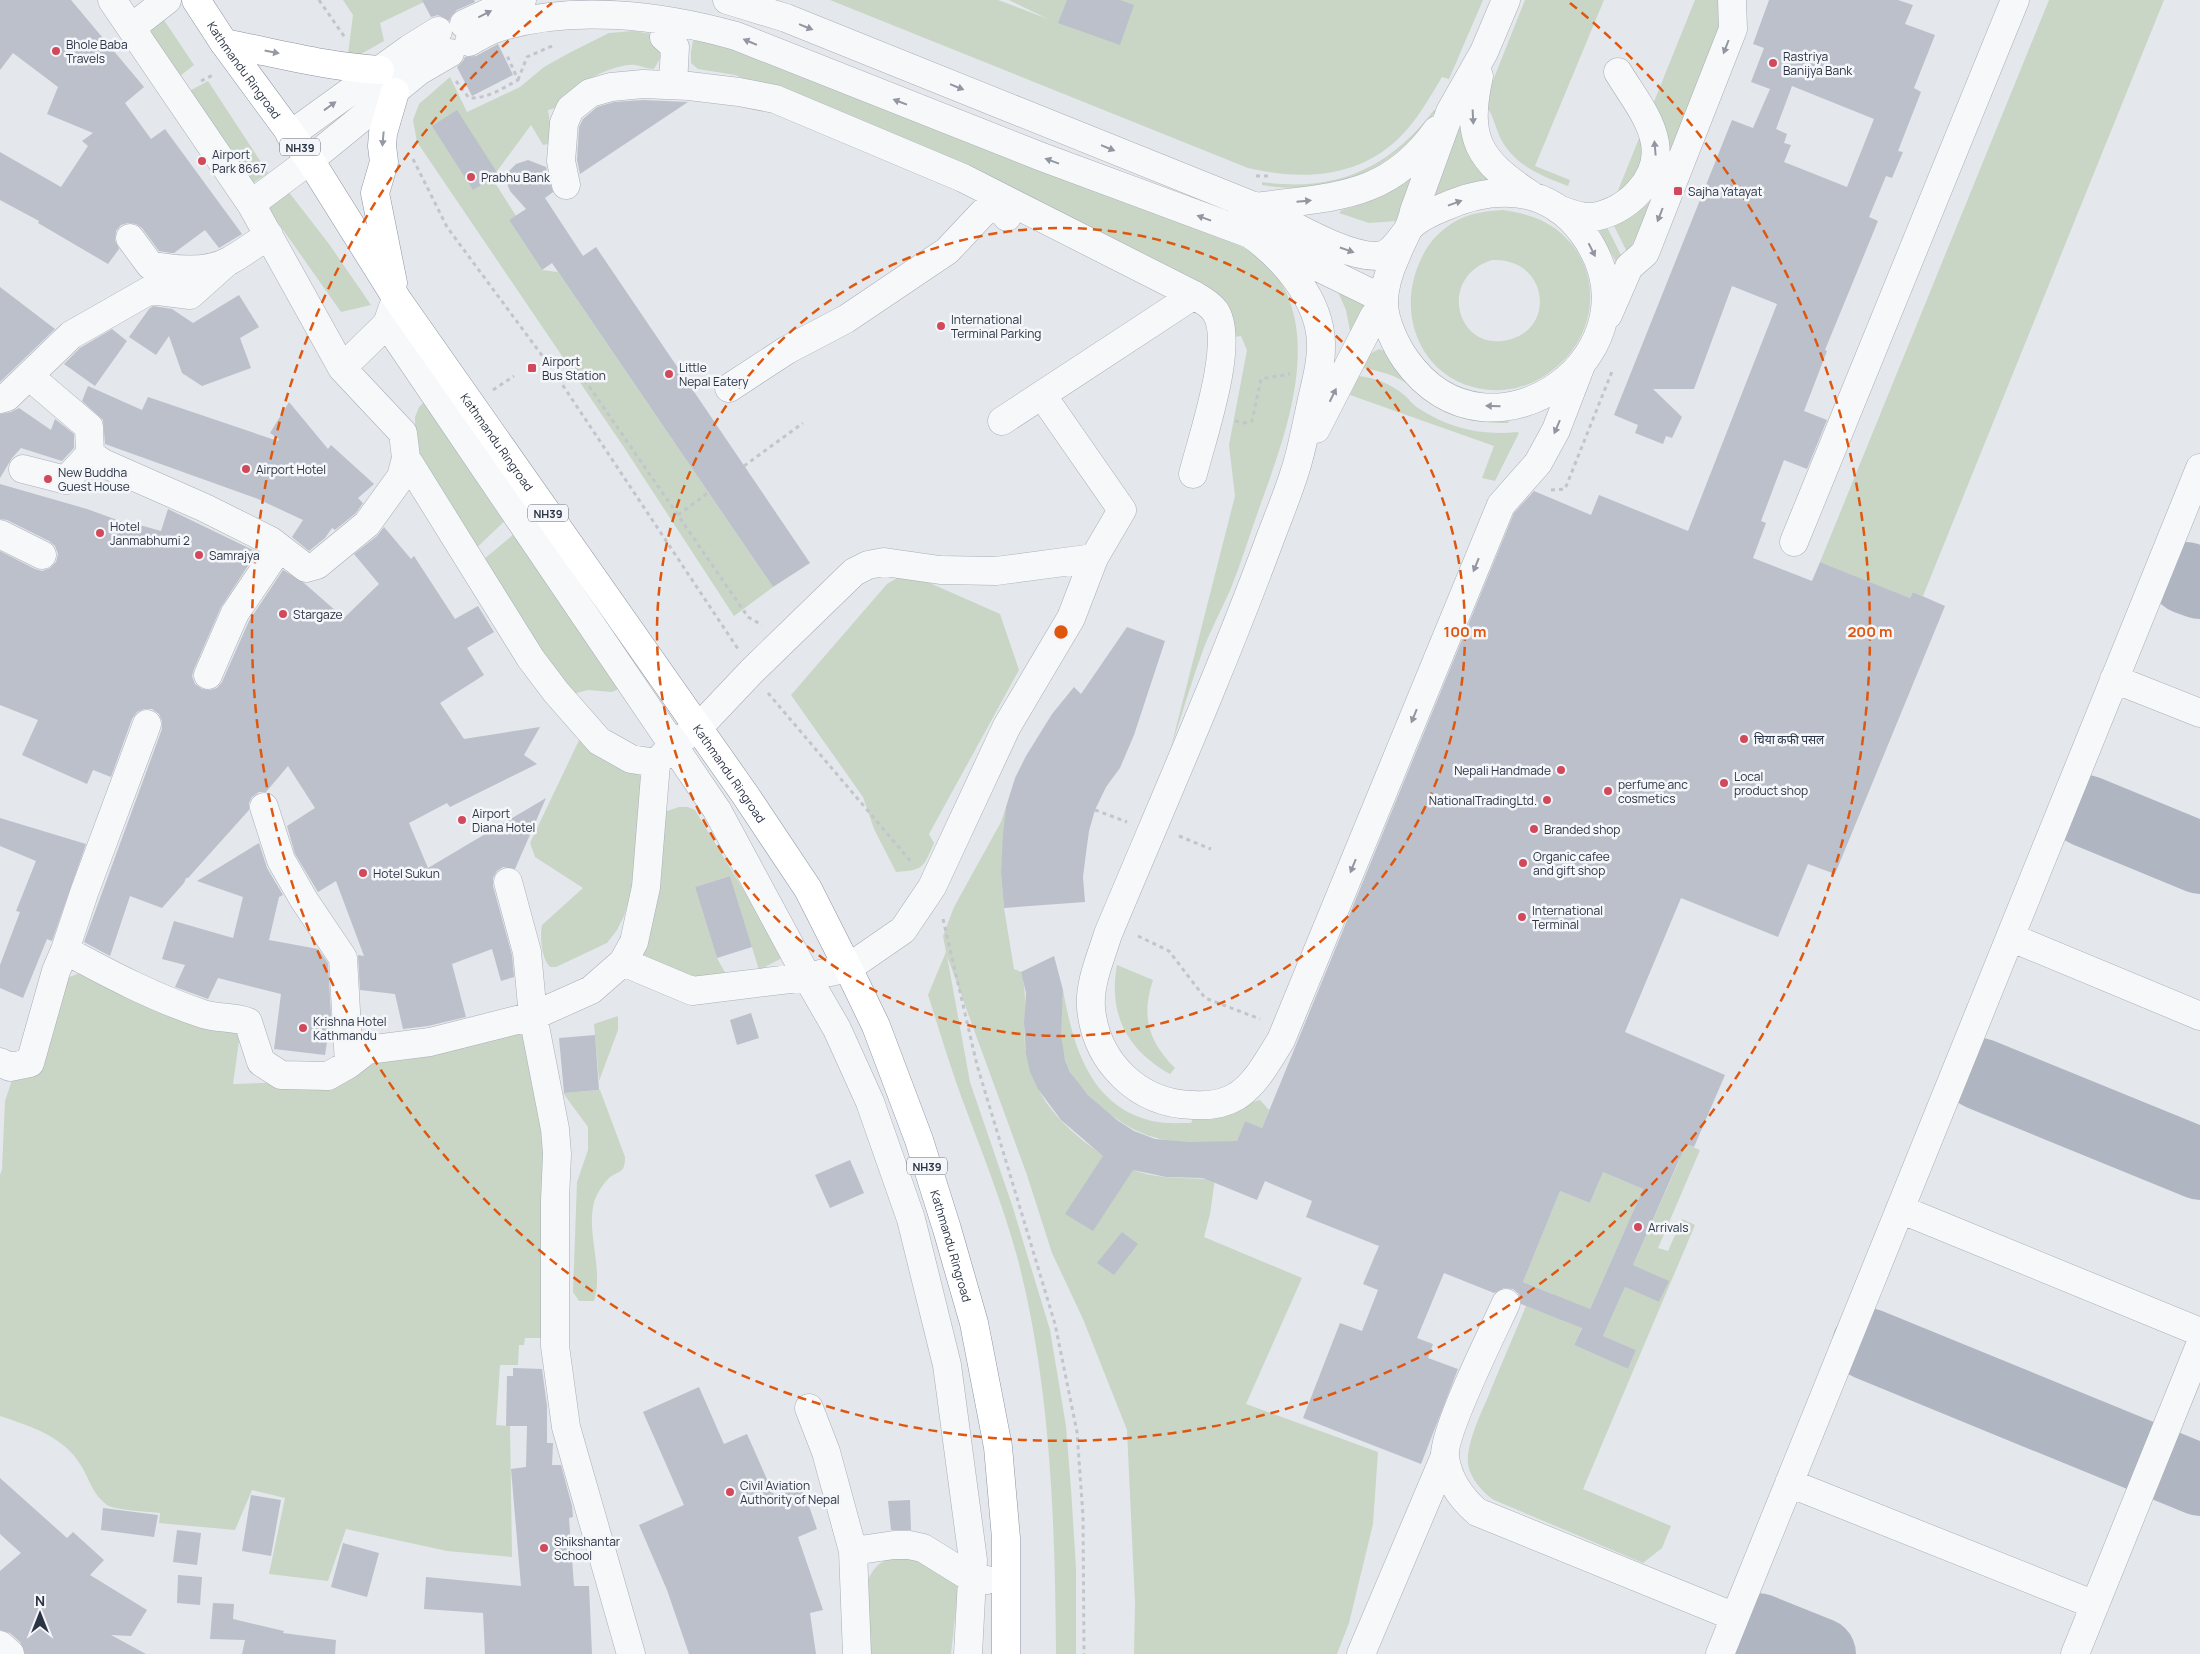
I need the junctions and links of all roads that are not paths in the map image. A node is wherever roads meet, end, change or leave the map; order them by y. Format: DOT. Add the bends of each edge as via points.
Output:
graph roads {
  1 [pos="112,0"];
  2 [pos="167,0"];
  3 [pos="196,0"];
  4 [pos="522,0"];
  5 [pos="727,0"];
  6 [pos="1506,0"];
  7 [pos="1732,0"];
  8 [pos="2015,0"];
  9 [pos="131,28"];
  10 [pos="664,37"];
  11 [pos="452,39"];
  12 [pos="1484,52"];
  13 [pos="232,53"];
  14 [pos="1618,72"];
  15 [pos="387,80"];
  16 [pos="673,85"];
  17 [pos="1450,112"];
  18 [pos="290,135"];
  19 [pos="310,160"];
  20 [pos="566,185"];
  21 [pos="1531,196"];
  22 [pos="251,204"];
  23 [pos="1256,207"];
  24 [pos="1558,209"];
  25 [pos="1007,217"];
  26 [pos="1412,225"];
  27 [pos="1250,234"];
  28 [pos="268,235"];
  29 [pos="130,238"];
  30 [pos="227,262"];
  31 [pos="1194,294"];
  32 [pos="397,299"];
  33 [pos="1384,303"];
  34 [pos="387,324"];
  35 [pos="1598,337"];
  36 [pos="1581,365"];
  37 [pos="342,368"];
  38 [pos="29,376"];
  39 [pos="729,388"];
  40 [pos="1042,395"];
  41 [pos="0,399"];
  42 [pos="1002,421"];
  43 [pos="90,454"];
  44 [pos="406,458"];
  45 [pos="23,469"];
  46 [pos="1296,470"];
  47 [pos="2199,471"];
  48 [pos="1193,474"];
  49 [pos="0,534"];
  50 [pos="1794,542"];
  51 [pos="279,548"];
  52 [pos="42,555"];
  53 [pos="1094,558"];
  54 [pos="208,675"];
  55 [pos="2114,679"];
  56 [pos="2200,713"];
  57 [pos="147,724"];
  58 [pos="699,727"];
  59 [pos="665,754"];
  60 [pos="264,807"];
  61 [pos="508,882"];
  62 [pos="2010,937"];
  63 [pos="65,950"];
  64 [pos="623,962"];
  65 [pos="848,968"];
  66 [pos="807,976"];
  67 [pos="533,1016"];
  68 [pos="2200,1016"];
  69 [pos="0,1062"];
  70 [pos="349,1064"];
  71 [pos="1900,1209"];
  72 [pos="1506,1303"];
  73 [pos="2200,1332"];
  74 [pos="2200,1345"];
  75 [pos="809,1408"];
  76 [pos="1445,1456"];
  77 [pos="1789,1483"];
  78 [pos="853,1552"];
  79 [pos="972,1579"];
  80 [pos="1006,1582"];
  81 [pos="2095,1605"];
  82 [pos="1735,1617"];
  83 [pos="0,1645"];
  84 [pos="10,1654"];
  85 [pos="630,1654"];
  86 [pos="857,1654"];
  87 [pos="968,1654"];
  88 [pos="1006,1654"];
  89 [pos="1361,1654"];
  90 [pos="1720,1654"];
  91 [pos="2075,1654"];
  1 -- 9 [label="street"];
  2 -- 9 [label="street"];
  3 -- 13 [label="highway, Kathmandu Ringroad / NH39"];
  11 -- 4 [label="street, one-way" via="494,10"];
  5 -- 23 [label="street, one-way" via="786,18"];
  6 -- 12 [label="street"];
  7 -- 35 [label="street, one-way" via="1733,29 1645,253 1629,267"];
  8 -- 50 [label="street"];
  9 -- 22 [label="street"];
  10 -- 16 [label="street" via="675,47"];
  11 -- 15 [label="street" via="419,71"];
  27 -- 11 [label="street, one-way" via="1042,157 736,36 706,28 638,15 569,15 526,21"];
  12 -- 17 [label="street"];
  12 -- 21 [label="street, one-way" via="1473,102 1476,137 1491,165"];
  13 -- 15 [label="highway, one-way" via="299,57"];
  13 -- 18 [label="highway, Kathmandu Ringroad / NH39"];
  24 -- 14 [label="street, one-way" via="1586,217 1594,216 1634,196 1648,180 1656,156 1651,130"];
  18 -- 15 [label="street, one-way"];
  15 -- 19 [label="street"];
  15 -- 32 [label="highway, one-way" via="384,162 376,193"];
  16 -- 20 [label="street" via="611,87 590,93 570,108 564,123 561,161"];
  16 -- 31 [label="street" via="775,99 963,178"];
  23 -- 17 [label="street, one-way" via="1339,196 1384,180 1416,155"];
  17 -- 26 [label="street" via="1414,211"];
  18 -- 19 [label="highway, Kathmandu Ringroad / NH39"];
  19 -- 22 [label="street"];
  19 -- 32 [label="highway, Kathmandu Ringroad / NH39"];
  21 -- 24 [label="street"];
  26 -- 21 [label="street, one-way" via="1454,202 1489,192"];
  22 -- 28 [label="street"];
  23 -- 26 [label="street, one-way" via="1339,247 1379,256 1389,253"];
  24 -- 35 [label="street, one-way" via="1580,230 1598,262 1604,281 1603,320"];
  25 -- 39 [label="street" via="995,200 947,252 846,319 778,355"];
  26 -- 33 [label="street" via="1391,268"];
  27 -- 33 [label="street" via="1371,293"];
  27 -- 46 [label="street" via="1268,247 1291,272 1311,304 1318,324 1321,343 1319,369"];
  28 -- 30 [label="street"];
  28 -- 37 [label="street"];
  29 -- 30 [label="street" via="150,265 187,269"];
  30 -- 38 [label="street" via="190,294 150,290 71,335"];
  31 -- 40 [label="street"];
  31 -- 48 [label="street" via="1216,312 1222,333 1222,359"];
  32 -- 34 [label="street"];
  32 -- 58 [label="highway, Kathmandu Ringroad / NH39"];
  36 -- 33 [label="street, one-way" via="1564,383 1529,402 1493,407 1472,405 1425,382 1412,369 1392,332"];
  46 -- 33 [label="street, one-way" via="1347,367"];
  34 -- 37 [label="street"];
  34 -- 59 [label="street"];
  35 -- 36 [label="street"];
  36 -- 46 [label="street, one-way" via="1556,430 1538,464 1501,505 1281,1040 1250,1086 1236,1097 1221,1103 1180,1105 1141,1091 1115,1070 1097,1037 1091,1005 1094,976 1108,934 1235,634"];
  37 -- 44 [label="street" via="403,432"];
  38 -- 41 [label="street" via="7,397"];
  38 -- 43 [label="street" via="89,427"];
  40 -- 42 [label="street"];
  40 -- 53 [label="street" via="1122,510"];
  43 -- 45 [label="street" via="66,480"];
  43 -- 51 [label="street" via="103,463 205,508"];
  44 -- 51 [label="street" via="401,477 367,524 317,565 306,568"];
  44 -- 59 [label="street" via="531,659 556,692 599,741 631,759"];
  47 -- 55 [label="street"];
  49 -- 52 [label="street"];
  51 -- 54 [label="street" via="235,613"];
  53 -- 58 [label="street" via="996,571 940,570 884,562 868,565 854,572"];
  53 -- 65 [label="street" via="1072,618 1007,726 932,887 903,930"];
  55 -- 56 [label="street"];
  55 -- 62 [label="street"];
  57 -- 63 [label="street"];
  58 -- 59 [label="street"];
  58 -- 65 [label="highway, Kathmandu Ringroad / NH39" via="808,889"];
  59 -- 64 [label="street" via="646,887 634,942"];
  59 -- 66 [label="street" via="717,810"];
  60 -- 70 [label="street" via="280,860 343,958"];
  61 -- 67 [label="street" via="527,952"];
  62 -- 68 [label="street"];
  62 -- 71 [label="street"];
  63 -- 69 [label="street" via="30,1063 10,1067"];
  63 -- 70 [label="street" via="204,1015 248,1022 261,1062 281,1075 328,1076"];
  64 -- 66 [label="street" via="692,991"];
  64 -- 67 [label="street" via="591,990"];
  65 -- 66 [label="street"];
  65 -- 80 [label="highway, Kathmandu Ringroad / NH39" via="876,1026 919,1140 974,1323 998,1447 1006,1538"];
  66 -- 79 [label="street" via="837,1028 870,1102 911,1219 947,1365 968,1512"];
  67 -- 70 [label="street" via="430,1042 367,1050"];
  67 -- 85 [label="street" via="556,1138 555,1346 566,1427"];
  71 -- 73 [label="street"];
  71 -- 77 [label="street"];
  72 -- 76 [label="street" via="1450,1429"];
  74 -- 81 [label="street"];
  75 -- 78 [label="street" via="826,1452"];
  76 -- 82 [label="street" via="1461,1498 1477,1512"];
  76 -- 89 [label="street"];
  77 -- 81 [label="street"];
  77 -- 82 [label="street"];
  78 -- 79 [label="street" via="894,1545 923,1548"];
  78 -- 86 [label="street"];
  79 -- 80 [label="street"];
  79 -- 87 [label="street"];
  80 -- 88 [label="highway, Kathmandu Ringroad / NH39"];
  81 -- 91 [label="street"];
  82 -- 90 [label="street"];
  83 -- 84 [label="street"];
}
